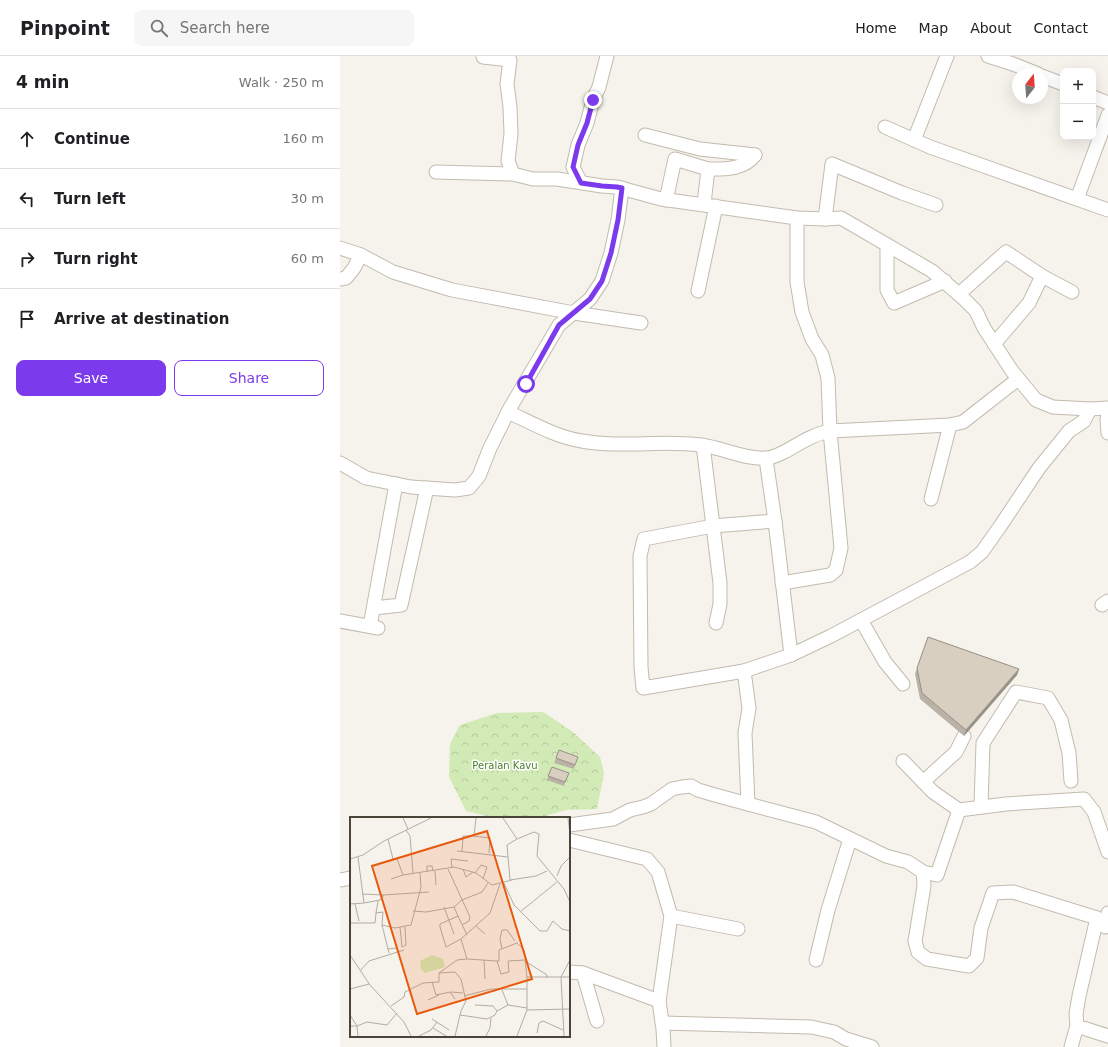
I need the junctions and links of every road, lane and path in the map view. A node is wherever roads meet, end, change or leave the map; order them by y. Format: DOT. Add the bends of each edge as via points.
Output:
graph roads {
  1 [pos="483,56"];
  2 [pos="607,56"];
  3 [pos="947,56"];
  4 [pos="988,56"];
  5 [pos="1024,62"];
  6 [pos="1048,78"];
  7 [pos="1060,83"];
  8 [pos="1096,98"];
  9 [pos="1108,103"];
  10 [pos="1108,115"];
  11 [pos="885,128"];
  12 [pos="645,134"];
  13 [pos="914,140"];
  14 [pos="708,169"];
  15 [pos="436,172"];
  16 [pos="513,174"];
  17 [pos="581,183"];
  18 [pos="622,188"];
  19 [pos="1077,199"];
  20 [pos="666,200"];
  21 [pos="710,205"];
  22 [pos="936,205"];
  23 [pos="1108,210"];
  24 [pos="797,218"];
  25 [pos="825,219"];
  26 [pos="887,245"];
  27 [pos="340,248"];
  28 [pos="362,255"];
  29 [pos="1042,276"];
  30 [pos="340,279"];
  31 [pos="945,281"];
  32 [pos="698,291"];
  33 [pos="1072,292"];
  34 [pos="959,294"];
  35 [pos="574,313"];
  36 [pos="641,323"];
  37 [pos="994,344"];
  38 [pos="1018,380"];
  39 [pos="1108,408"];
  40 [pos="1090,409"];
  41 [pos="508,412"];
  42 [pos="1108,412"];
  43 [pos="950,425"];
  44 [pos="830,431"];
  45 [pos="1108,433"];
  46 [pos="703,445"];
  47 [pos="766,458"];
  48 [pos="340,463"];
  49 [pos="396,484"];
  50 [pos="427,488"];
  51 [pos="932,499"];
  52 [pos="775,521"];
  53 [pos="713,526"];
  54 [pos="782,583"];
  55 [pos="374,608"];
  56 [pos="861,620"];
  57 [pos="340,621"];
  58 [pos="716,623"];
  59 [pos="791,655"];
  60 [pos="744,671"];
  61 [pos="903,684"];
  62 [pos="964,736"];
  63 [pos="902,761"];
  64 [pos="1071,781"];
  65 [pos="923,782"];
  66 [pos="748,804"];
  67 [pos="981,807"];
  68 [pos="959,810"];
  69 [pos="570,825"];
  70 [pos="850,839"];
  71 [pos="570,840"];
  72 [pos="1108,852"];
  73 [pos="924,872"];
  74 [pos="350,878"];
  75 [pos="340,880"];
  76 [pos="670,916"];
  77 [pos="1105,922"];
  78 [pos="738,928"];
  79 [pos="816,960"];
  80 [pos="570,972"];
  81 [pos="583,973"];
  82 [pos="659,1000"];
  83 [pos="597,1021"];
  84 [pos="662,1023"];
  85 [pos="1077,1026"];
  86 [pos="1108,1036"];
  87 [pos="664,1047"];
  88 [pos="872,1047"];
  89 [pos="1071,1047"];
  1 -- 16 [label="street" via="510,60 507,84 511,134 508,161"];
  2 -- 17 [label="street" via="573,167"];
  3 -- 13 [label="street"];
  4 -- 5 [label="street"];
  6 -- 7 [label="street"];
  8 -- 9 [label="street"];
  10 -- 19 [label="street"];
  11 -- 13 [label="street"];
  12 -- 14 [label="street" via="700,149 755,155 752,160 734,168"];
  13 -- 19 [label="street"];
  14 -- 20 [label="street" via="675,159"];
  14 -- 21 [label="street"];
  15 -- 16 [label="street"];
  16 -- 17 [label="street" via="533,179"];
  17 -- 18 [label="street"];
  18 -- 20 [label="street"];
  18 -- 35 [label="street" via="611,253 602,281 590,299"];
  19 -- 23 [label="street"];
  20 -- 21 [label="street"];
  21 -- 24 [label="street"];
  21 -- 32 [label="street"];
  22 -- 25 [label="street" via="902,194 832,164"];
  24 -- 25 [label="street"];
  24 -- 44 [label="street" via="798,282 802,312 812,339 822,355 828,378"];
  25 -- 26 [label="street" via="841,218"];
  26 -- 31 [label="street"];
  26 -- 31 [label="street" via="887,290 894,303"];
  27 -- 28 [label="street"];
  28 -- 30 [label="street" via="346,278"];
  28 -- 35 [label="street" via="393,272 452,290"];
  29 -- 33 [label="street"];
  29 -- 34 [label="street" via="1006,252"];
  29 -- 37 [label="street" via="1029,303"];
  31 -- 34 [label="street"];
  34 -- 37 [label="street" via="976,311"];
  35 -- 36 [label="street"];
  35 -- 41 [label="street" via="559,325"];
  37 -- 38 [label="street"];
  38 -- 40 [label="street" via="1036,400 1053,407"];
  38 -- 43 [label="street" via="963,422"];
  39 -- 40 [label="street"];
  40 -- 56 [label="street" via="1084,421 1070,431 1039,468 982,552 970,562"];
  41 -- 46 [label="street" via="565,438 582,442 622,445"];
  41 -- 50 [label="street" via="478,476 469,488"];
  42 -- 45 [label="street"];
  43 -- 44 [label="street"];
  43 -- 51 [label="street"];
  44 -- 47 [label="street" via="815,435"];
  44 -- 54 [label="street" via="841,548 836,570 830,576"];
  46 -- 47 [label="street"];
  46 -- 53 [label="street"];
  47 -- 52 [label="street"];
  48 -- 49 [label="street" via="366,478"];
  49 -- 50 [label="street"];
  49 -- 55 [label="street"];
  50 -- 55 [label="street" via="401,605"];
  52 -- 53 [label="street"];
  52 -- 54 [label="street"];
  53 -- 58 [label="street" via="720,583 720,604"];
  53 -- 60 [label="street" via="644,539 640,556 643,688"];
  54 -- 59 [label="street"];
  55 -- 57 [label="street" via="374,627"];
  56 -- 59 [label="street"];
  56 -- 61 [label="street" via="886,662"];
  59 -- 60 [label="street"];
  60 -- 66 [label="street" via="749,708 745,734"];
  62 -- 65 [label="street" via="956,752"];
  63 -- 65 [label="street"];
  64 -- 67 [label="street" via="1069,753 1061,720 1048,698 1016,692 983,743"];
  65 -- 68 [label="street"];
  66 -- 69 [label="street" via="691,786 682,787 672,789 651,804 630,810 613,819"];
  66 -- 70 [label="street" via="816,822"];
  67 -- 68 [label="street"];
  67 -- 72 [label="street" via="1084,799 1094,812"];
  68 -- 73 [label="street" via="937,875"];
  70 -- 73 [label="street" via="886,856 908,862"];
  70 -- 79 [label="street"];
  71 -- 76 [label="street" via="647,859 658,872"];
  73 -- 77 [label="street" via="915,941 918,952 927,959 968,966 977,958 981,928 993,893 1013,892"];
  74 -- 75 [label="street"];
  76 -- 78 [label="street"];
  76 -- 82 [label="street"];
  77 -- 85 [label="street" via="1079,996"];
  80 -- 81 [label="street"];
  81 -- 82 [label="street"];
  81 -- 83 [label="street"];
  82 -- 84 [label="street"];
  84 -- 87 [label="street"];
  84 -- 88 [label="street" via="811,1027 834,1032 846,1039"];
  85 -- 86 [label="street"];
  85 -- 89 [label="street"];
}
